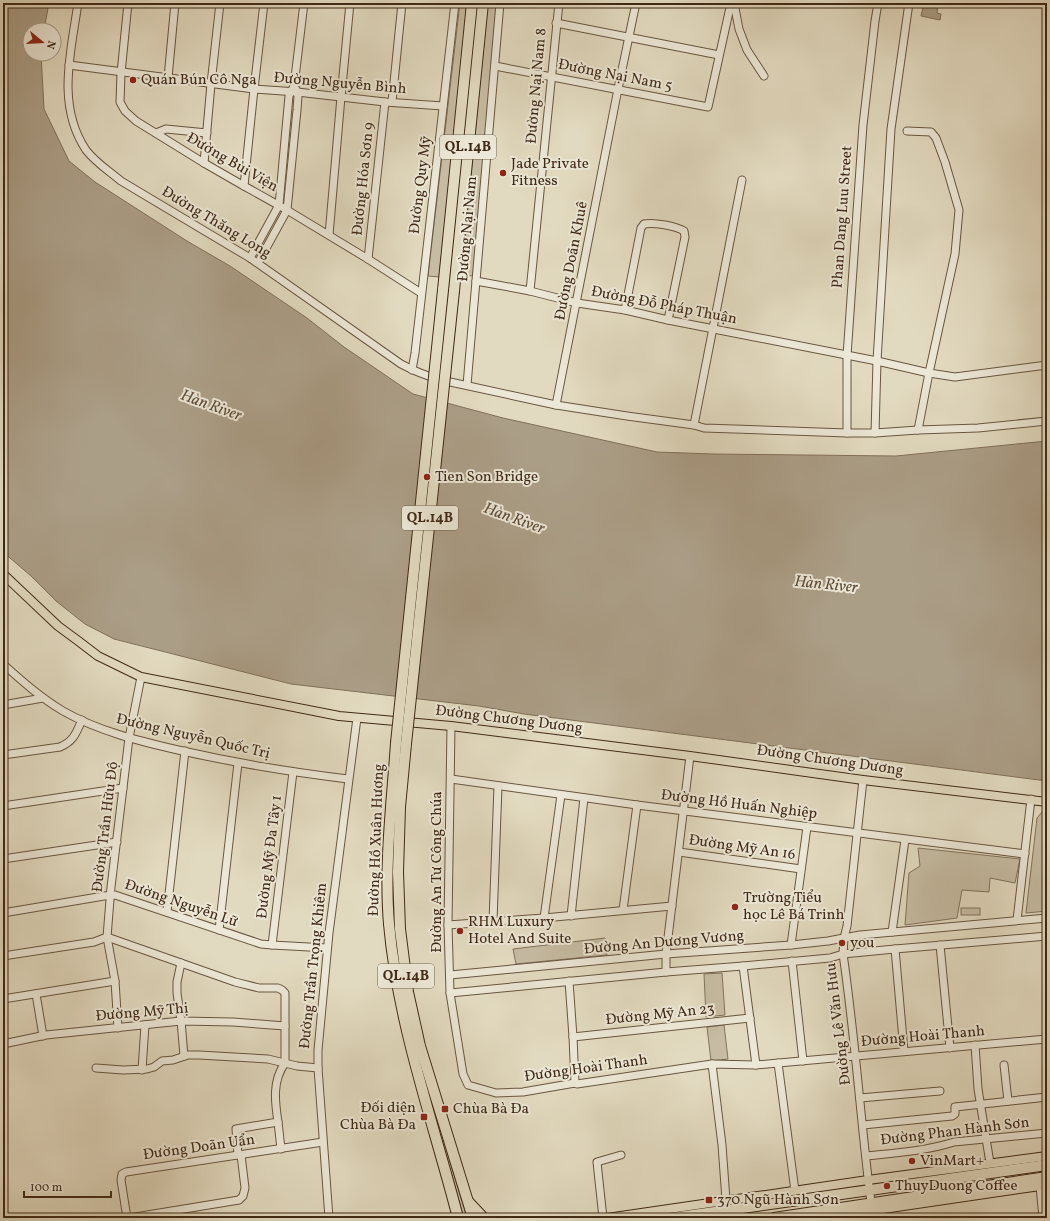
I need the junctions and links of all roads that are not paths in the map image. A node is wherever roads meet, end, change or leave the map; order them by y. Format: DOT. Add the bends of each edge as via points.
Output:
graph roads {
  1 [pos="78,3"];
  2 [pos="128,3"];
  3 [pos="175,3"];
  4 [pos="220,3"];
  5 [pos="264,3"];
  6 [pos="304,3"];
  7 [pos="350,3"];
  8 [pos="402,3"];
  9 [pos="455,3"];
  10 [pos="472,3"];
  11 [pos="483,3"];
  12 [pos="500,3"];
  13 [pos="559,3"];
  14 [pos="636,3"];
  15 [pos="733,3"];
  16 [pos="878,3"];
  17 [pos="909,3"];
  18 [pos="556,23"];
  19 [pos="740,30"];
  20 [pos="725,34"];
  21 [pos="629,38"];
  22 [pos="719,55"];
  23 [pos="69,65"];
  24 [pos="495,66"];
  25 [pos="121,73"];
  26 [pos="764,76"];
  27 [pos="551,77"];
  28 [pos="168,78"];
  29 [pos="211,84"];
  30 [pos="254,89"];
  31 [pos="618,89"];
  32 [pos="294,90"];
  33 [pos="340,97"];
  34 [pos="388,102"];
  35 [pos="443,106"];
  36 [pos="907,131"];
  37 [pos="156,133"];
  38 [pos="207,133"];
  39 [pos="286,140"];
  40 [pos="294,142"];
  41 [pos="204,163"];
  42 [pos="742,180"];
  43 [pos="244,186"];
  44 [pos="279,205"];
  45 [pos="287,210"];
  46 [pos="329,235"];
  47 [pos="250,258"];
  48 [pos="368,259"];
  49 [pos="258,263"];
  50 [pos="476,281"];
  51 [pos="530,291"];
  52 [pos="421,293"];
  53 [pos="577,303"];
  54 [pos="625,310"];
  55 [pos="668,320"];
  56 [pos="713,329"];
  57 [pos="847,356"];
  58 [pos="877,361"];
  59 [pos="1047,365"];
  60 [pos="412,370"];
  61 [pos="929,373"];
  62 [pos="467,385"];
  63 [pos="556,405"];
  64 [pos="1047,421"];
  65 [pos="694,425"];
  66 [pos="918,430"];
  67 [pos="847,433"];
  68 [pos="875,433"];
  69 [pos="3,574"];
  70 [pos="3,664"];
  71 [pos="141,677"];
  72 [pos="43,698"];
  73 [pos="3,705"];
  74 [pos="357,718"];
  75 [pos="82,720"];
  76 [pos="451,726"];
  77 [pos="129,738"];
  78 [pos="401,743"];
  79 [pos="185,751"];
  80 [pos="3,755"];
  81 [pos="690,756"];
  82 [pos="238,763"];
  83 [pos="293,772"];
  84 [pos="348,779"];
  85 [pos="451,780"];
  86 [pos="863,780"];
  87 [pos="498,786"];
  88 [pos="123,788"];
  89 [pos="561,795"];
  90 [pos="584,798"];
  91 [pos="1031,799"];
  92 [pos="1047,802"];
  93 [pos="637,805"];
  94 [pos="3,806"];
  95 [pos="683,810"];
  96 [pos="807,827"];
  97 [pos="856,833"];
  98 [pos="905,840"];
  99 [pos="117,842"];
  100 [pos="679,852"];
  101 [pos="1024,854"];
  102 [pos="3,859"];
  103 [pos="801,869"];
  104 [pos="110,895"];
  105 [pos="672,906"];
  106 [pos="623,910"];
  107 [pos="167,912"];
  108 [pos="3,913"];
  109 [pos="572,916"];
  110 [pos="544,918"];
  111 [pos="1047,918"];
  112 [pos="1017,920"];
  113 [pos="493,922"];
  114 [pos="448,925"];
  115 [pos="219,930"];
  116 [pos="892,932"];
  117 [pos="1047,936"];
  118 [pos="107,937"];
  119 [pos="844,938"];
  120 [pos="272,945"];
  121 [pos="791,945"];
  122 [pos="940,945"];
  123 [pos="327,948"];
  124 [pos="895,949"];
  125 [pos="666,954"];
  126 [pos="843,954"];
  127 [pos="3,956"];
  128 [pos="792,961"];
  129 [pos="181,963"];
  130 [pos="743,966"];
  131 [pos="666,972"];
  132 [pos="450,975"];
  133 [pos="114,980"];
  134 [pos="569,982"];
  135 [pos="450,993"];
  136 [pos="36,994"];
  137 [pos="3,999"];
  138 [pos="454,1018"];
  139 [pos="750,1018"];
  140 [pos="181,1021"];
  141 [pos="145,1026"];
  142 [pos="285,1026"];
  143 [pos="118,1028"];
  144 [pos="43,1036"];
  145 [pos="573,1036"];
  146 [pos="1047,1039"];
  147 [pos="3,1044"];
  148 [pos="975,1045"];
  149 [pos="950,1048"];
  150 [pos="904,1051"];
  151 [pos="184,1056"];
  152 [pos="856,1056"];
  153 [pos="803,1061"];
  154 [pos="285,1063"];
  155 [pos="778,1063"];
  156 [pos="712,1064"];
  157 [pos="756,1065"];
  158 [pos="1004,1065"];
  159 [pos="96,1068"];
  160 [pos="318,1068"];
  161 [pos="142,1070"];
  162 [pos="575,1083"];
  163 [pos="940,1091"];
  164 [pos="1047,1097"];
  165 [pos="860,1098"];
  166 [pos="1008,1101"];
  167 [pos="982,1104"];
  168 [pos="278,1122"];
  169 [pos="863,1125"];
  170 [pos="1047,1133"];
  171 [pos="987,1140"];
  172 [pos="323,1142"];
  173 [pos="281,1149"];
  174 [pos="240,1155"];
  175 [pos="621,1155"];
  176 [pos="866,1156"];
  177 [pos="1047,1156"];
  178 [pos="990,1163"];
  179 [pos="1047,1165"];
  180 [pos="1047,1178"];
  181 [pos="869,1185"];
  182 [pos="1044,1185"];
  183 [pos="795,1191"];
  184 [pos="453,1199"];
  185 [pos="468,1199"];
  186 [pos="726,1200"];
  187 [pos="872,1211"];
  188 [pos="636,1216"];
  189 [pos="128,1218"];
  190 [pos="329,1218"];
  191 [pos="452,1218"];
  192 [pos="458,1218"];
  193 [pos="473,1218"];
  194 [pos="485,1218"];
  195 [pos="603,1218"];
  196 [pos="607,1218"];
  197 [pos="672,1218"];
  198 [pos="774,1218"];
  199 [pos="822,1218"];
  200 [pos="1043,1218"];
  1 -- 23 [label="street, Đường Thăng Long"];
  2 -- 25 [label="street, Đường Bùi Viện"];
  3 -- 28 [label="street"];
  4 -- 29 [label="street"];
  5 -- 30 [label="street"];
  6 -- 32 [label="street"];
  7 -- 33 [label="street"];
  8 -- 34 [label="street, Đường Hóa Sơn 9"];
  9 -- 35 [label="street, Đường Quy Mỹ"];
  10 -- 78 [label="highway, QL.14B, bridge"];
  11 -- 78 [label="highway, QL.14B, bridge" via="454,291"];
  12 -- 24 [label="street, Đường Nại Nam"];
  13 -- 18 [label="street, Đường Nại Nam 8"];
  14 -- 21 [label="street, Đường Doãn Khuê"];
  15 -- 19 [label="street"];
  15 -- 20 [label="street"];
  16 -- 57 [label="street, Phan Dang Luu Street" via="863,125"];
  17 -- 58 [label="street" via="890,129"];
  18 -- 21 [label="street"];
  18 -- 27 [label="street, Đường Nại Nam 8"];
  19 -- 20 [label="street" via="732,28"];
  19 -- 26 [label="street" via="747,50"];
  20 -- 22 [label="street"];
  21 -- 22 [label="street"];
  21 -- 31 [label="street, Đường Doãn Khuê"];
  22 -- 31 [label="street, Đường Nại Nam 5" via="708,106"];
  23 -- 25 [label="street, Đường Nguyễn Bình"];
  23 -- 47 [label="street, Đường Thăng Long" via="70,114 78,136 101,166 120,181"];
  24 -- 27 [label="street, Đường Nại Nam 5"];
  24 -- 50 [label="street, Đường Nại Nam"];
  25 -- 28 [label="street, Đường Nguyễn Bình"];
  25 -- 37 [label="street, Đường Bùi Viện" via="120,102 124,111"];
  27 -- 31 [label="street, Đường Nại Nam 5"];
  27 -- 51 [label="street, Đường Nại Nam 8"];
  28 -- 29 [label="street, Đường Nguyễn Bình"];
  29 -- 30 [label="street, Đường Nguyễn Bình"];
  29 -- 38 [label="street"];
  30 -- 32 [label="street, Đường Nguyễn Bình"];
  30 -- 43 [label="street"];
  31 -- 53 [label="street, Đường Doãn Khuê"];
  32 -- 33 [label="street, Đường Nguyễn Bình"];
  32 -- 39 [label="street" via="289,96"];
  32 -- 40 [label="street" via="298,96"];
  33 -- 34 [label="street, Đường Nguyễn Bình"];
  33 -- 46 [label="street"];
  34 -- 35 [label="street, Đường Nguyễn Bình"];
  34 -- 48 [label="street, Đường Hóa Sơn 9"];
  35 -- 52 [label="street, Đường Quy Mỹ"];
  36 -- 61 [label="street" via="931,132 936,138 959,210 955,254"];
  37 -- 38 [label="street" via="166,130"];
  37 -- 41 [label="street, Đường Bùi Viện"];
  38 -- 41 [label="street"];
  39 -- 40 [label="street"];
  39 -- 44 [label="street"];
  40 -- 45 [label="street"];
  41 -- 43 [label="street, Đường Bùi Viện"];
  42 -- 56 [label="street"];
  43 -- 44 [label="street, Đường Bùi Viện"];
  44 -- 45 [label="street, Đường Bùi Viện"];
  44 -- 47 [label="street"];
  45 -- 46 [label="street, Đường Bùi Viện"];
  45 -- 49 [label="street"];
  46 -- 48 [label="street, Đường Bùi Viện"];
  47 -- 49 [label="street, Đường Thăng Long"];
  48 -- 52 [label="street, Đường Bùi Viện"];
  49 -- 60 [label="street, Đường Thăng Long"];
  50 -- 51 [label="street, Đường Đỗ Pháp Thuận"];
  50 -- 62 [label="street, Đường Nại Nam"];
  51 -- 53 [label="street, Đường Đỗ Pháp Thuận"];
  52 -- 60 [label="street, Đường Quy Mỹ"];
  53 -- 54 [label="street, Đường Đỗ Pháp Thuận"];
  53 -- 63 [label="street, Đường Doãn Khuê"];
  54 -- 55 [label="street, Đường Đỗ Pháp Thuận"];
  54 -- 55 [label="street" via="641,228 649,222 680,228 684,231 684,237"];
  55 -- 56 [label="street, Đường Đỗ Pháp Thuận"];
  56 -- 57 [label="street, Đường Đỗ Pháp Thuận"];
  56 -- 65 [label="street"];
  57 -- 58 [label="street, Đường Đỗ Pháp Thuận"];
  57 -- 67 [label="street, Phan Dang Luu Street"];
  58 -- 61 [label="street"];
  58 -- 68 [label="street"];
  59 -- 61 [label="street" via="955,377"];
  60 -- 62 [label="street, Đường Thăng Long" via="440,380"];
  61 -- 66 [label="street"];
  62 -- 63 [label="street, Đường Thăng Long"];
  63 -- 65 [label="street, Đường Thăng Long"];
  64 -- 66 [label="street, Đường Thăng Long" via="978,428"];
  65 -- 67 [label="street, Đường Thăng Long" via="704,428"];
  66 -- 68 [label="street, Đường Thăng Long"];
  67 -- 68 [label="street, Đường Thăng Long"];
  69 -- 71 [label="main road, Đường Chương Dương" via="58,626 98,656"];
  70 -- 72 [label="street, Đường Nguyễn Quốc Trị"];
  71 -- 74 [label="main road, Đường Chương Dương"];
  71 -- 77 [label="street, Đường Trần Hữu Độ"];
  72 -- 73 [label="street"];
  72 -- 75 [label="street, Đường Nguyễn Quốc Trị"];
  74 -- 76 [label="main road, Đường Chương Dương"];
  74 -- 84 [label="street, Đường Trần Trọng Khiêm"];
  75 -- 77 [label="street, Đường Nguyễn Quốc Trị"];
  75 -- 80 [label="street" via="74,737 65,745"];
  76 -- 81 [label="main road, Đường Chương Dương"];
  76 -- 85 [label="street, Đường An Tư Công Chúa"];
  77 -- 79 [label="street, Đường Nguyễn Quốc Trị"];
  77 -- 88 [label="street, Đường Trần Hữu Độ"];
  78 -- 184 [label="highway, Đường Hồ Xuân Hương / QL.14B" via="390,832 389,924 407,1032"];
  78 -- 185 [label="highway, Đường Hồ Xuân Hương / QL.14B" via="398,872 400,929 408,992 420,1046"];
  79 -- 82 [label="street, Đường Nguyễn Quốc Trị"];
  79 -- 107 [label="street"];
  81 -- 86 [label="main road, Đường Chương Dương"];
  81 -- 95 [label="street"];
  82 -- 83 [label="street, Đường Nguyễn Quốc Trị"];
  82 -- 115 [label="street"];
  83 -- 84 [label="street, Đường Nguyễn Quốc Trị"];
  83 -- 120 [label="street, Đường Mỹ Đa Tây 1"];
  84 -- 123 [label="street, Đường Trần Trọng Khiêm"];
  85 -- 87 [label="street, Đường Hồ Huấn Nghiệp"];
  85 -- 114 [label="street, Đường An Tư Công Chúa"];
  86 -- 91 [label="main road, Đường Chương Dương"];
  86 -- 97 [label="street, Đường Lê Văn Hưu"];
  87 -- 89 [label="street, Đường Hồ Huấn Nghiệp"];
  87 -- 113 [label="street"];
  88 -- 94 [label="street"];
  88 -- 99 [label="street, Đường Trần Hữu Độ"];
  89 -- 90 [label="street, Đường Hồ Huấn Nghiệp"];
  89 -- 110 [label="street"];
  90 -- 93 [label="street, Đường Hồ Huấn Nghiệp"];
  90 -- 109 [label="street"];
  91 -- 92 [label="main road, Đường Chương Dương"];
  91 -- 101 [label="street"];
  93 -- 95 [label="street, Đường Hồ Huấn Nghiệp"];
  93 -- 106 [label="street"];
  95 -- 96 [label="street, Đường Hồ Huấn Nghiệp"];
  95 -- 100 [label="street"];
  96 -- 97 [label="street, Đường Hồ Huấn Nghiệp"];
  96 -- 103 [label="street"];
  97 -- 98 [label="street, Đường Hồ Huấn Nghiệp"];
  97 -- 119 [label="street, Đường Lê Văn Hưu"];
  98 -- 101 [label="street, Đường Hồ Huấn Nghiệp"];
  98 -- 116 [label="street"];
  99 -- 102 [label="street"];
  99 -- 104 [label="street, Đường Trần Hữu Độ"];
  100 -- 103 [label="street, Đường Mỹ An 16"];
  100 -- 105 [label="street"];
  101 -- 112 [label="street"];
  103 -- 121 [label="street"];
  104 -- 107 [label="street, Đường Nguyễn Lữ"];
  104 -- 108 [label="street, Đường Nguyễn Lữ"];
  104 -- 118 [label="street, Đường Trần Hữu Độ"];
  105 -- 106 [label="street"];
  105 -- 125 [label="street"];
  106 -- 109 [label="street"];
  107 -- 115 [label="street, Đường Nguyễn Lữ"];
  109 -- 110 [label="street"];
  110 -- 113 [label="street"];
  111 -- 112 [label="street, Đường An Dương Vương"];
  112 -- 116 [label="street, Đường An Dương Vương"];
  113 -- 114 [label="street"];
  114 -- 132 [label="street, Đường An Tư Công Chúa"];
  115 -- 120 [label="street, Đường Nguyễn Lữ" via="253,942"];
  116 -- 119 [label="street, Đường An Dương Vương"];
  117 -- 122 [label="street, Đường An Dương Vương"];
  118 -- 127 [label="street" via="94,942"];
  118 -- 129 [label="street"];
  118 -- 133 [label="street, Đường Trần Hữu Độ"];
  119 -- 121 [label="street, Đường An Dương Vương"];
  119 -- 126 [label="street, Đường Lê Văn Hưu"];
  120 -- 123 [label="street, Đường Nguyễn Lữ"];
  121 -- 125 [label="street, Đường An Dương Vương"];
  122 -- 124 [label="street, Đường An Dương Vương"];
  122 -- 149 [label="street"];
  123 -- 160 [label="street, Đường Trần Trọng Khiêm"];
  124 -- 126 [label="street, Đường An Dương Vương"];
  124 -- 150 [label="street"];
  125 -- 131 [label="street"];
  125 -- 132 [label="street, Đường An Dương Vương"];
  126 -- 128 [label="street, Đường An Dương Vương" via="830,958"];
  126 -- 152 [label="street, Đường Lê Văn Hưu"];
  128 -- 130 [label="street, Đường An Dương Vương"];
  128 -- 153 [label="street"];
  129 -- 140 [label="street" via="177,982"];
  129 -- 142 [label="street" via="259,988 282,990 285,993"];
  130 -- 131 [label="street, Đường An Dương Vương"];
  130 -- 139 [label="street"];
  131 -- 134 [label="street, Đường An Dương Vương"];
  132 -- 135 [label="street, Đường An Tư Công Chúa"];
  133 -- 136 [label="street"];
  133 -- 143 [label="street, Đường Trần Hữu Độ"];
  134 -- 135 [label="street, Đường An Dương Vương"];
  134 -- 145 [label="street"];
  135 -- 138 [label="street, Đường An Tư Công Chúa"];
  136 -- 137 [label="street"];
  136 -- 144 [label="street"];
  138 -- 162 [label="street, Đường Hoài Thanh" via="463,1074 468,1085 496,1093 523,1092"];
  139 -- 145 [label="street, Đường Mỹ An 23"];
  139 -- 157 [label="street"];
  140 -- 141 [label="street, Đường Mỹ Thị"];
  140 -- 142 [label="street, Đường Mỹ Thị"];
  140 -- 151 [label="street"];
  141 -- 143 [label="street, Đường Mỹ Thị"];
  141 -- 161 [label="street"];
  142 -- 154 [label="street"];
  143 -- 144 [label="street, Đường Mỹ Thị"];
  144 -- 147 [label="street, Đường Mỹ Thị"];
  145 -- 162 [label="street"];
  146 -- 148 [label="street, Đường Hoài Thanh"];
  148 -- 149 [label="street, Đường Hoài Thanh"];
  148 -- 167 [label="street" via="978,1089"];
  149 -- 150 [label="street, Đường Hoài Thanh"];
  150 -- 152 [label="street, Đường Hoài Thanh"];
  151 -- 154 [label="street" via="227,1056"];
  151 -- 161 [label="street"];
  152 -- 153 [label="street, Đường Hoài Thanh"];
  152 -- 165 [label="street, Đường Lê Văn Hưu"];
  153 -- 155 [label="street, Đường Hoài Thanh"];
  154 -- 160 [label="street"];
  154 -- 168 [label="street" via="275,1094"];
  155 -- 157 [label="street, Đường Hoài Thanh"];
  155 -- 183 [label="street"];
  156 -- 157 [label="street, Đường Hoài Thanh"];
  156 -- 162 [label="street, Đường Hoài Thanh"];
  156 -- 186 [label="street"];
  158 -- 166 [label="street"];
  159 -- 161 [label="street"];
  160 -- 172 [label="street, Đường Trần Trọng Khiêm"];
  163 -- 165 [label="street, Đường Lê Văn Hưu"];
  164 -- 166 [label="street"];
  165 -- 169 [label="street, Đường Lê Văn Hưu"];
  166 -- 167 [label="street"];
  167 -- 169 [label="street" via="955,1107 955,1114 952,1116"];
  167 -- 171 [label="street"];
  168 -- 173 [label="street"];
  168 -- 174 [label="street" via="236,1129"];
  169 -- 176 [label="street, Đường Lê Văn Hưu"];
  170 -- 171 [label="street, Đường Phan Hành Sơn"];
  171 -- 176 [label="street, Đường Phan Hành Sơn" via="954,1142 933,1148"];
  171 -- 178 [label="street"];
  172 -- 173 [label="street, Đường Doãn Uẩn"];
  172 -- 190 [label="street, Đường Trần Trọng Khiêm"];
  173 -- 174 [label="street, Đường Doãn Uẩn"];
  174 -- 189 [label="street" via="245,1188 239,1200"];
  174 -- 189 [label="street, Đường Doãn Uẩn" via="124,1172 121,1180"];
  175 -- 195 [label="street" via="597,1162"];
  176 -- 181 [label="street, Đường Lê Văn Hưu"];
  177 -- 178 [label="main road"];
  178 -- 181 [label="main road" via="884,1178"];
  179 -- 181 [label="highway"];
  180 -- 187 [label="highway"];
  181 -- 183 [label="main road"];
  181 -- 187 [label="street, Đường Lê Văn Hưu"];
  181 -- 197 [label="highway"];
  182 -- 187 [label="main road"];
  182 -- 200 [label="street"];
  183 -- 186 [label="main road"];
  184 -- 191 [label="highway"];
  184 -- 192 [label="highway, Đường Hồ Xuân Hương / QL.14B"];
  185 -- 193 [label="highway, Đường Hồ Xuân Hương / QL.14B"];
  185 -- 194 [label="main road"];
  186 -- 188 [label="main road"];
  187 -- 198 [label="highway"];
  187 -- 199 [label="main road"];
  188 -- 196 [label="main road"];
}
